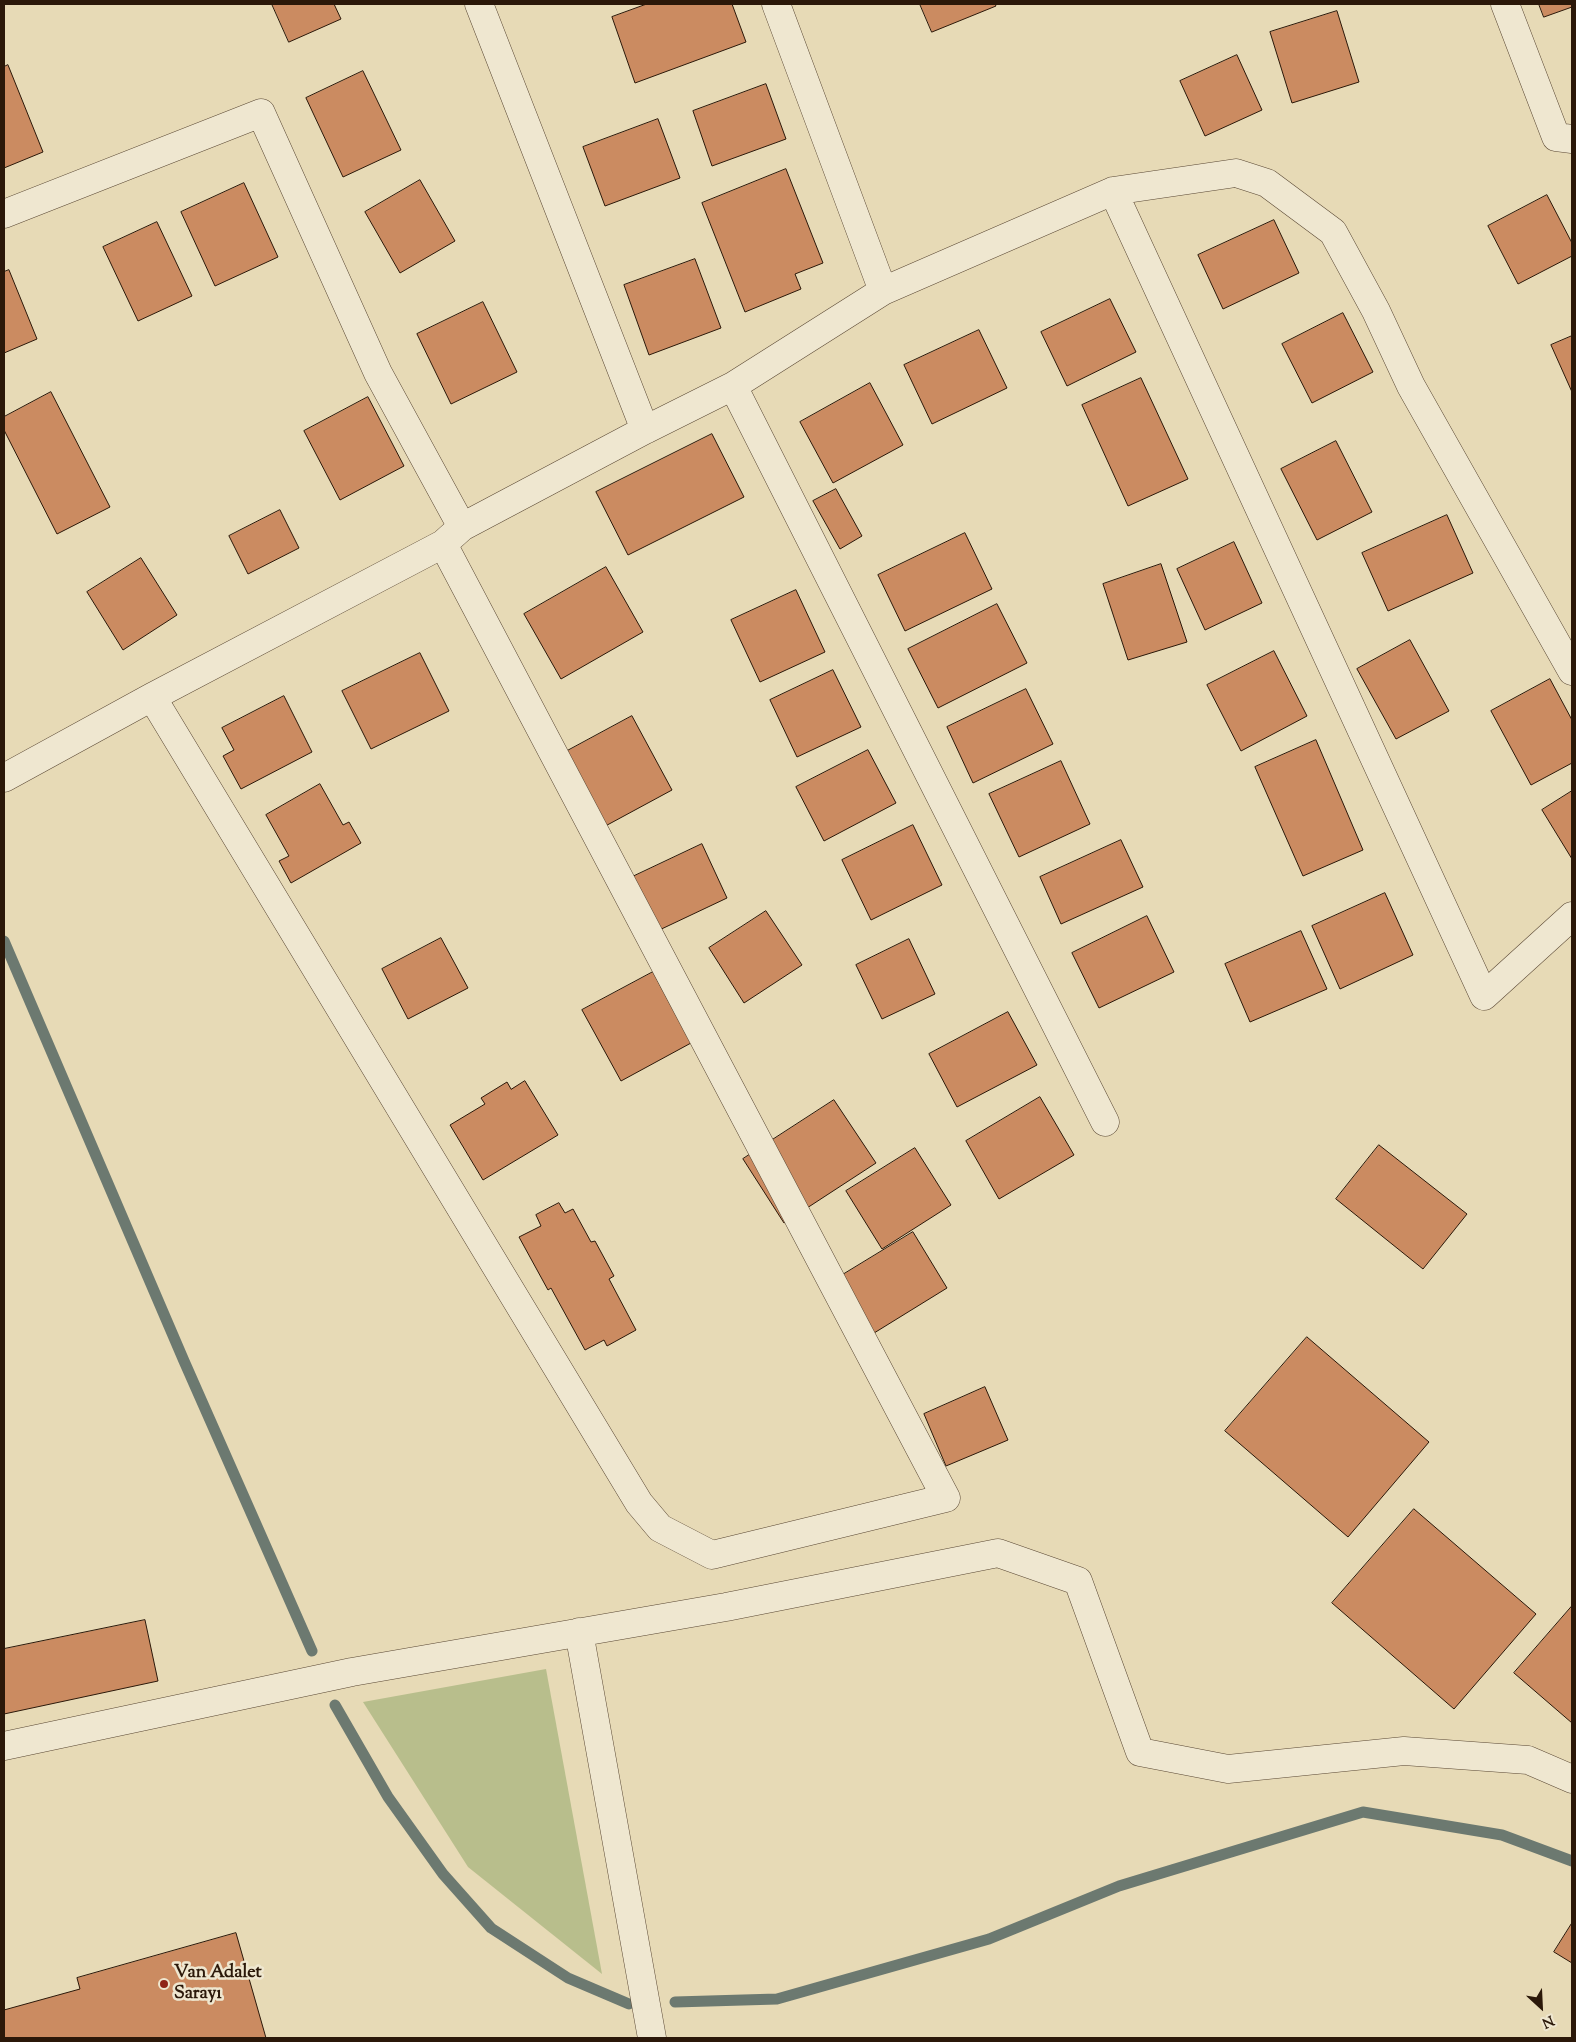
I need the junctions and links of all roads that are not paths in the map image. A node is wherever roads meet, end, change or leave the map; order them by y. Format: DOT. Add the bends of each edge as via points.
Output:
graph roads {
  1 [pos="479,4"];
  2 [pos="776,4"];
  3 [pos="1505,4"];
  4 [pos="1572,139"];
  5 [pos="1113,191"];
  6 [pos="4,214"];
  7 [pos="883,291"];
  8 [pos="733,386"];
  9 [pos="645,430"];
  10 [pos="453,536"];
  11 [pos="1572,671"];
  12 [pos="152,697"];
  13 [pos="4,778"];
  14 [pos="1572,916"];
  15 [pos="1105,1122"];
  16 [pos="579,1632"];
  17 [pos="4,1746"];
  18 [pos="1572,1780"];
  19 [pos="652,2038"];
  1 -- 9 [label="street"];
  2 -- 7 [label="street"];
  3 -- 4 [label="street" via="1556,137"];
  5 -- 7 [label="street"];
  5 -- 11 [label="street" via="1236,173 1267,183 1332,232 1376,312 1411,386"];
  5 -- 14 [label="street" via="1484,996"];
  6 -- 10 [label="street" via="261,113"];
  7 -- 8 [label="street"];
  8 -- 9 [label="street"];
  8 -- 15 [label="street"];
  9 -- 10 [label="street"];
  10 -- 12 [label="street"];
  10 -- 12 [label="street" via="946,1498 712,1555 660,1528 639,1503"];
  12 -- 13 [label="street"];
  16 -- 17 [label="street" via="352,1672"];
  16 -- 18 [label="street" via="726,1607 998,1553 1078,1581 1140,1752 1228,1769 1404,1751 1528,1760"];
  16 -- 19 [label="street"];
}
